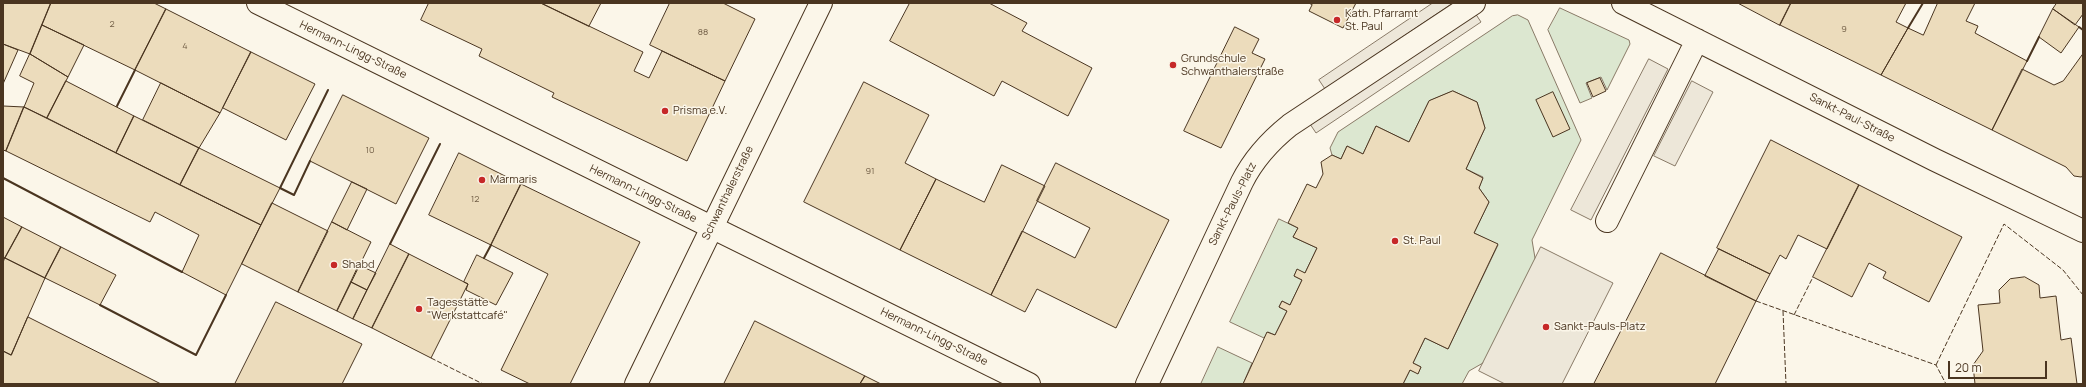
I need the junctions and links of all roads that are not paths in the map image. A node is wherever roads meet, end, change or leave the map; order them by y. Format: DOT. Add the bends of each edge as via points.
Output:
graph roads {
  1 [pos="258,3"];
  2 [pos="821,3"];
  3 [pos="1474,3"];
  4 [pos="1623,3"];
  5 [pos="1697,40"];
  6 [pos="1607,221"];
  7 [pos="710,227"];
  8 [pos="2083,231"];
  9 [pos="636,384"];
  10 [pos="1029,384"];
  11 [pos="1147,384"];
  1 -- 7 [label="street, Hermann-Lingg-Straße"];
  2 -- 7 [label="street, Schwanthalerstraße"];
  3 -- 11 [label="street, Sankt-Pauls-Platz" via="1272,139 1256,158 1242,182"];
  4 -- 5 [label="street, Sankt-Paul-Straße"];
  5 -- 6 [label="street"];
  5 -- 8 [label="street, Sankt-Paul-Straße" via="1935,160"];
  7 -- 9 [label="street, Schwanthalerstraße"];
  7 -- 10 [label="street, Hermann-Lingg-Straße"];
}
